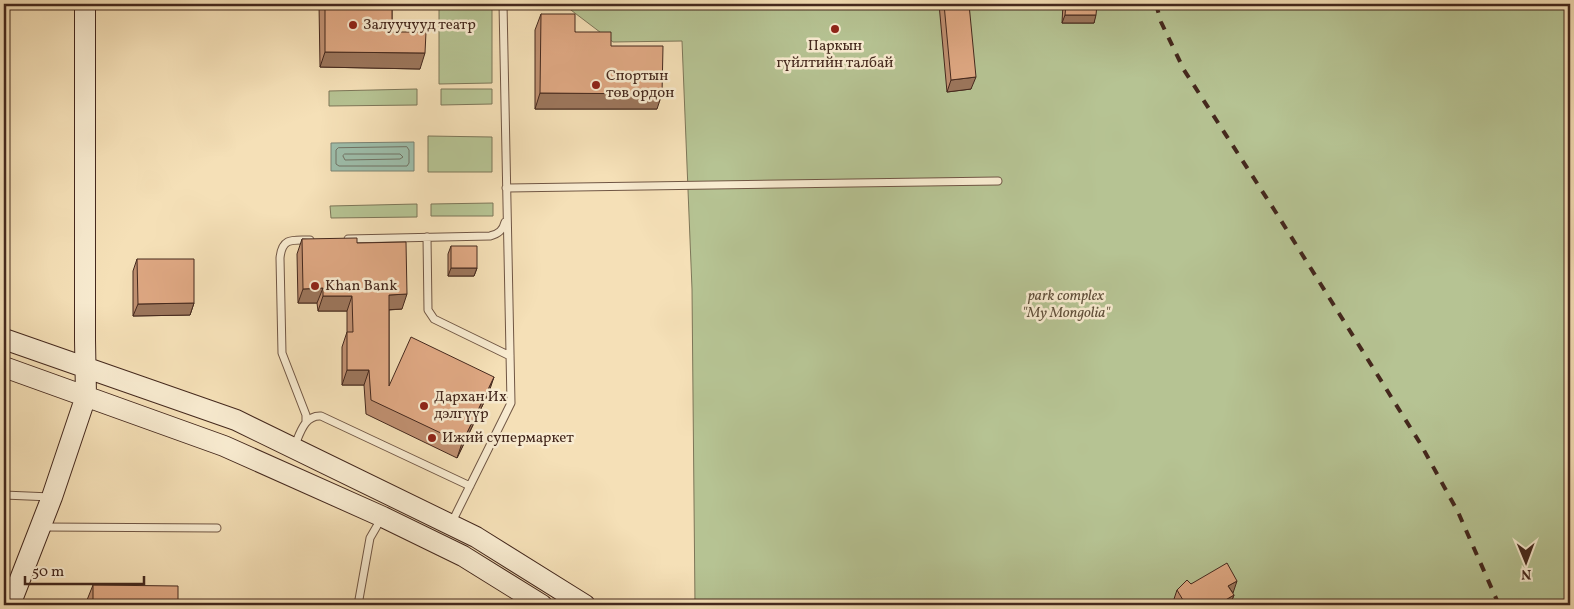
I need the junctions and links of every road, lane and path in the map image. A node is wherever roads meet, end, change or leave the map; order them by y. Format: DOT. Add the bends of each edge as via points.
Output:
graph roads {
  1 [pos="85,4"];
  2 [pos="503,4"];
  3 [pos="998,181"];
  4 [pos="506,188"];
  5 [pos="506,217"];
  6 [pos="427,237"];
  7 [pos="341,239"];
  8 [pos="322,240"];
  9 [pos="4,339"];
  10 [pos="510,356"];
  11 [pos="4,366"];
  12 [pos="85,367"];
  13 [pos="86,396"];
  14 [pos="306,422"];
  15 [pos="293,448"];
  16 [pos="470,486"];
  17 [pos="4,495"];
  18 [pos="52,497"];
  19 [pos="383,517"];
  20 [pos="451,524"];
  21 [pos="40,527"];
  22 [pos="217,528"];
  23 [pos="539,604"];
  24 [pos="10,605"];
  25 [pos="358,605"];
  26 [pos="585,605"];
  1 -- 12 [label="main road"];
  2 -- 4 [label="lane"];
  3 -- 4 [label="lane"];
  4 -- 5 [label="lane"];
  5 -- 6 [label="lane" via="504,227 496,235"];
  5 -- 10 [label="lane"];
  6 -- 7 [label="lane"];
  6 -- 10 [label="lane" via="430,315"];
  8 -- 14 [label="lane" via="287,242 280,258 282,353"];
  9 -- 12 [label="main road"];
  10 -- 16 [label="lane" via="510,403"];
  11 -- 13 [label="main road"];
  12 -- 13 [label="main road"];
  12 -- 15 [label="main road" via="236,420"];
  13 -- 18 [label="main road"];
  13 -- 19 [label="main road" via="224,446"];
  14 -- 15 [label="lane"];
  14 -- 16 [label="lane" via="312,417 325,417"];
  15 -- 20 [label="main road"];
  16 -- 20 [label="lane"];
  17 -- 18 [label="lane"];
  18 -- 21 [label="main road"];
  19 -- 23 [label="main road" via="463,556"];
  19 -- 25 [label="lane" via="370,538"];
  20 -- 26 [label="main road"];
  21 -- 22 [label="lane"];
  21 -- 24 [label="main road"];
}
